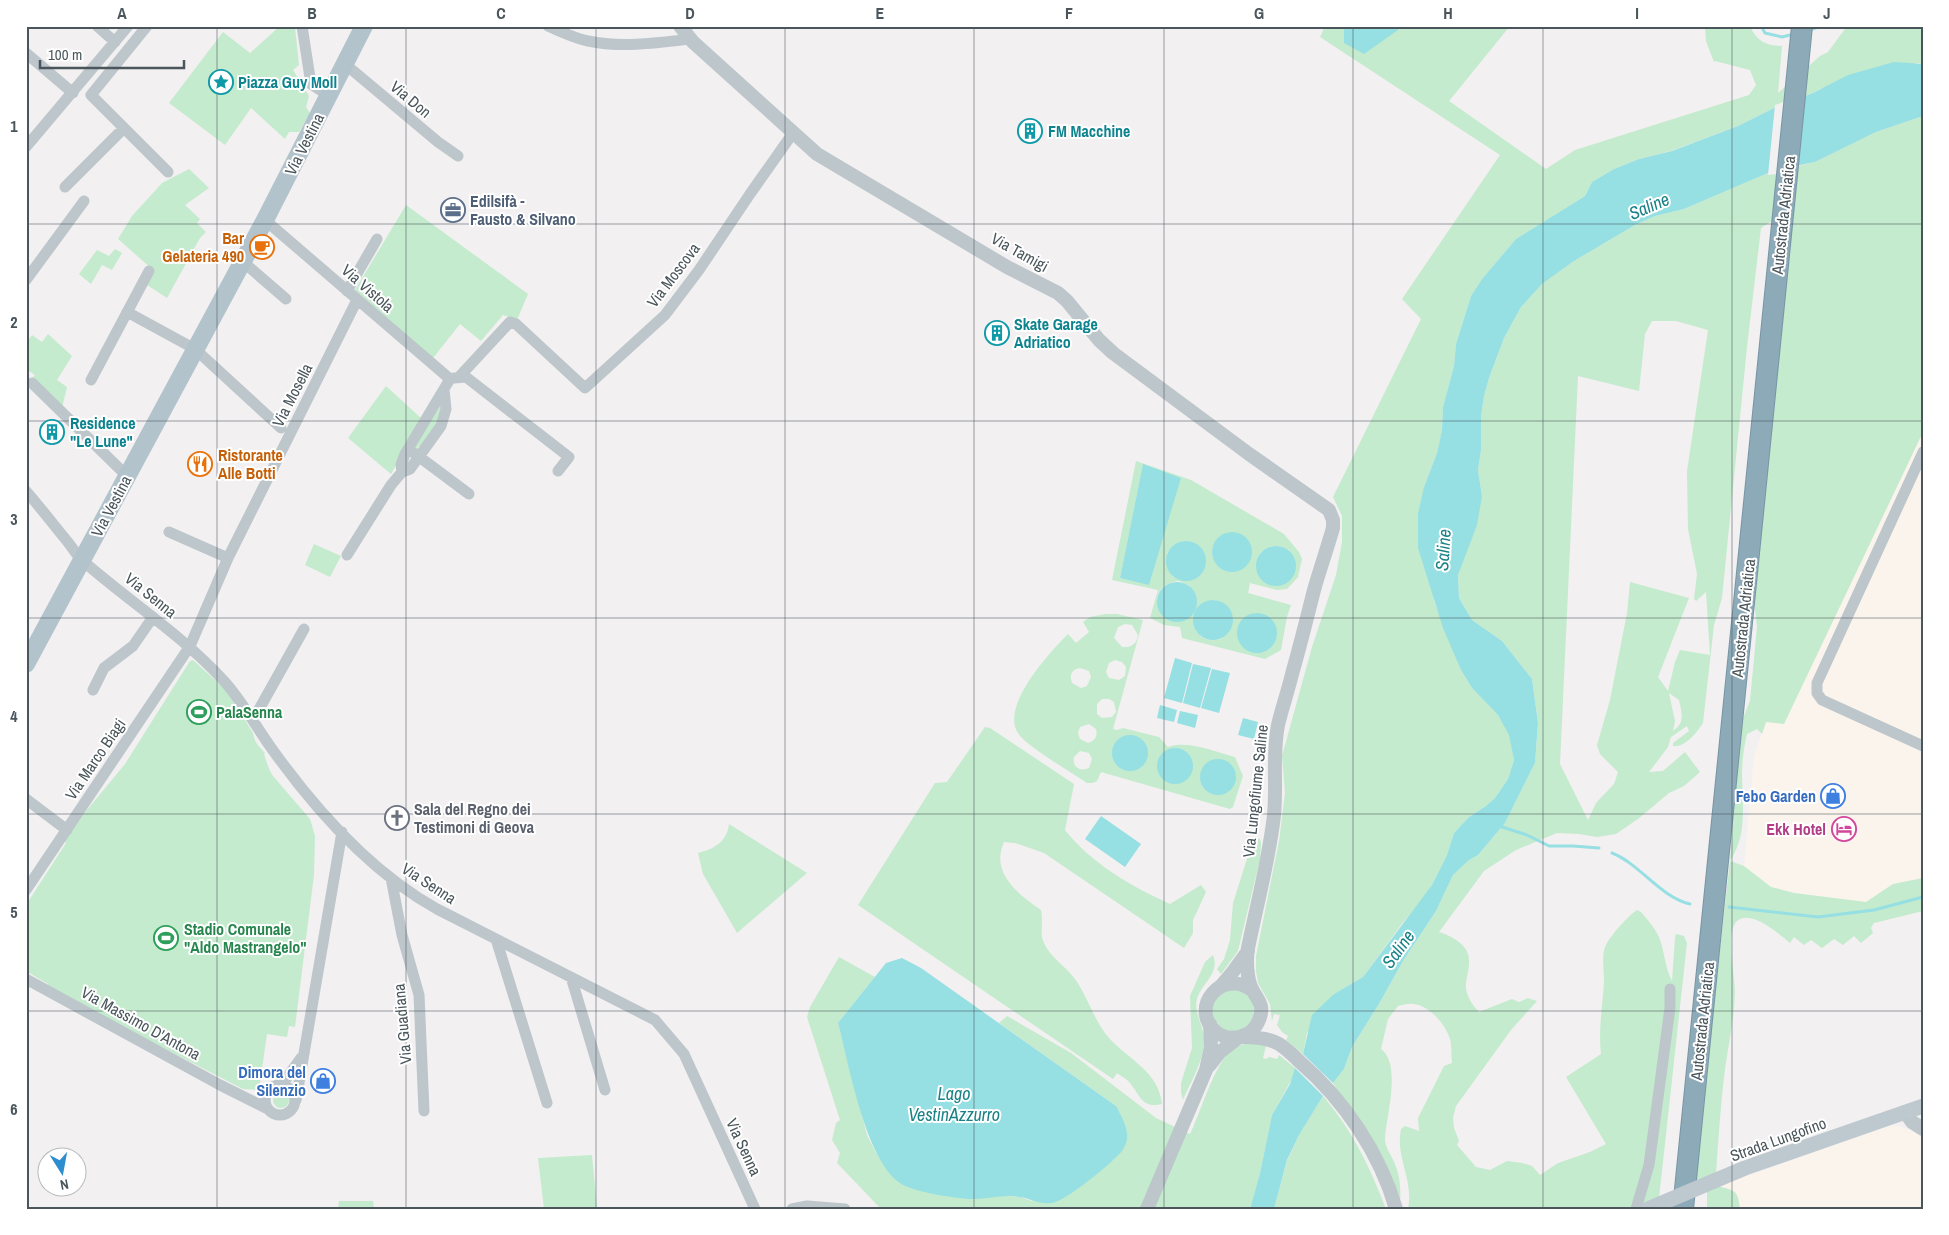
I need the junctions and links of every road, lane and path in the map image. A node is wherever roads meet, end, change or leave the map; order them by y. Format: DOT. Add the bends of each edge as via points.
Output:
graph roads {
  1 [pos="97,26"];
  2 [pos="128,26"];
  3 [pos="147,26"];
  4 [pos="302,26"];
  5 [pos="364,26"];
  6 [pos="548,26"];
  7 [pos="680,26"];
  8 [pos="1789,26"];
  9 [pos="1802,26"];
  10 [pos="690,39"];
  11 [pos="115,42"];
  12 [pos="26,53"];
  13 [pos="345,64"];
  14 [pos="73,93"];
  15 [pos="329,96"];
  16 [pos="124,128"];
  17 [pos="793,133"];
  18 [pos="27,145"];
  19 [pos="458,156"];
  20 [pos="168,172"];
  21 [pos="65,187"];
  22 [pos="84,201"];
  23 [pos="265,220"];
  24 [pos="377,239"];
  25 [pos="1773,253"];
  26 [pos="242,261"];
  27 [pos="149,271"];
  28 [pos="26,280"];
  29 [pos="347,291"];
  30 [pos="286,299"];
  31 [pos="357,300"];
  32 [pos="127,312"];
  33 [pos="195,349"];
  34 [pos="91,380"];
  35 [pos="451,382"];
  36 [pos="32,383"];
  37 [pos="281,428"];
  38 [pos="408,450"];
  39 [pos="1923,452"];
  40 [pos="418,456"];
  41 [pos="558,471"];
  42 [pos="402,472"];
  43 [pos="127,476"];
  44 [pos="26,491"];
  45 [pos="468,494"];
  46 [pos="1334,520"];
  47 [pos="169,532"];
  48 [pos="347,555"];
  49 [pos="228,558"];
  50 [pos="82,560"];
  51 [pos="153,617"];
  52 [pos="304,629"];
  53 [pos="190,646"];
  54 [pos="26,664"];
  55 [pos="93,690"];
  56 [pos="253,720"];
  57 [pos="1923,746"];
  58 [pos="26,799"];
  59 [pos="67,830"];
  60 [pos="342,832"];
  61 [pos="391,878"];
  62 [pos="26,890"];
  63 [pos="496,939"];
  64 [pos="1703,945"];
  65 [pos="1248,951"];
  66 [pos="571,977"];
  67 [pos="26,979"];
  68 [pos="1220,986"];
  69 [pos="1670,989"];
  70 [pos="1252,990"];
  71 [pos="1261,1012"];
  72 [pos="1210,1024"];
  73 [pos="1240,1037"];
  74 [pos="1275,1040"];
  75 [pos="303,1054"];
  76 [pos="1206,1070"];
  77 [pos="277,1085"];
  78 [pos="605,1090"];
  79 [pos="240,1095"];
  80 [pos="266,1095"];
  81 [pos="296,1100"];
  82 [pos="547,1103"];
  83 [pos="1923,1106"];
  84 [pos="268,1109"];
  85 [pos="424,1111"];
  86 [pos="1905,1112"];
  87 [pos="1923,1129"];
  88 [pos="755,1209"];
  89 [pos="792,1209"];
  90 [pos="845,1209"];
  91 [pos="1147,1209"];
  92 [pos="1396,1209"];
  93 [pos="1636,1209"];
  94 [pos="1648,1209"];
  95 [pos="1670,1209"];
  96 [pos="1683,1209"];
  1 -- 11 [label="street"];
  2 -- 11 [label="street"];
  3 -- 16 [label="street" via="91,95"];
  4 -- 15 [label="street" via="311,84"];
  5 -- 13 [label="main road, Via Vestina"];
  6 -- 10 [label="street" via="601,43"];
  7 -- 10 [label="street, Via Tamigi"];
  8 -- 25 [label="highway, Autostrada Adriatica"];
  9 -- 25 [label="highway, Autostrada Adriatica"];
  10 -- 17 [label="street, Via Tamigi"];
  11 -- 14 [label="street"];
  12 -- 14 [label="street"];
  13 -- 15 [label="main road, Via Vestina"];
  13 -- 19 [label="street, Via Don"];
  14 -- 18 [label="street"];
  15 -- 23 [label="main road, Via Vestina"];
  16 -- 20 [label="street"];
  16 -- 21 [label="street"];
  17 -- 35 [label="street, Via Moscova" via="665,315 585,388 510,322"];
  17 -- 46 [label="street, Via Tamigi" via="836,166 1007,267 1063,296 1113,353 1249,454 1325,505"];
  22 -- 28 [label="street"];
  23 -- 26 [label="main road, Via Vestina"];
  23 -- 29 [label="street, Via Vistola"];
  24 -- 29 [label="street"];
  25 -- 64 [label="highway, Autostrada Adriatica"];
  26 -- 30 [label="street"];
  26 -- 33 [label="main road, Via Vestina"];
  27 -- 32 [label="street"];
  29 -- 31 [label="street, Via Vistola"];
  31 -- 35 [label="street, Via Vistola"];
  31 -- 49 [label="street, Via Mosella"];
  32 -- 33 [label="street"];
  32 -- 34 [label="street"];
  33 -- 37 [label="street"];
  33 -- 43 [label="main road, Via Vestina"];
  35 -- 38 [label="street"];
  35 -- 40 [label="street" via="441,426"];
  35 -- 41 [label="street, Via Vistola" via="466,377 569,457"];
  36 -- 43 [label="street"];
  38 -- 40 [label="street"];
  38 -- 42 [label="street" via="401,465"];
  39 -- 57 [label="street" via="1816,683 1822,700"];
  40 -- 42 [label="street" via="410,469"];
  40 -- 45 [label="street"];
  42 -- 48 [label="street"];
  43 -- 50 [label="main road, Via Vestina"];
  44 -- 50 [label="street, Via Senna"];
  46 -- 65 [label="street, Via Lungofiume Saline" via="1278,723 1272,825"];
  47 -- 49 [label="street"];
  49 -- 53 [label="street, Via Mosella"];
  50 -- 51 [label="street, Via Senna"];
  50 -- 54 [label="main road, Via Vestina"];
  51 -- 53 [label="street, Via Senna"];
  51 -- 55 [label="street" via="133,646 104,668"];
  52 -- 56 [label="street"];
  53 -- 56 [label="street, Via Senna" via="230,688"];
  53 -- 59 [label="street, Via Marco Biagi"];
  56 -- 60 [label="street, Via Senna" via="285,766"];
  58 -- 59 [label="street"];
  59 -- 62 [label="street, Via Marco Biagi"];
  60 -- 61 [label="street, Via Senna"];
  60 -- 75 [label="street"];
  61 -- 63 [label="street, Via Senna" via="423,902"];
  61 -- 85 [label="street, Via Guadiana" via="402,935 419,995"];
  63 -- 66 [label="street, Via Senna"];
  63 -- 82 [label="street"];
  64 -- 95 [label="highway, Autostrada Adriatica"];
  64 -- 96 [label="highway, Autostrada Adriatica"];
  65 -- 68 [label="street, Via Lungofiume Saline"];
  65 -- 70 [label="street, Via Lungofiume Saline"];
  66 -- 78 [label="street"];
  66 -- 88 [label="street, Via Senna" via="655,1020 684,1054"];
  67 -- 79 [label="street, Via Massimo D'Antona"];
  68 -- 70 [label="street" via="1239,983"];
  68 -- 72 [label="street" via="1211,994 1206,1006"];
  69 -- 93 [label="street" via="1649,1165"];
  70 -- 71 [label="street" via="1260,1000"];
  71 -- 73 [label="street" via="1257,1025"];
  71 -- 74 [label="street"];
  72 -- 73 [label="street" via="1222,1035"];
  72 -- 76 [label="street" via="1211,1048"];
  73 -- 74 [label="street"];
  73 -- 76 [label="street" via="1220,1052"];
  74 -- 92 [label="street" via="1309,1070 1356,1125 1379,1166"];
  75 -- 77 [label="street" via="286,1079"];
  75 -- 81 [label="street"];
  76 -- 91 [label="street"];
  77 -- 80 [label="street"];
  77 -- 81 [label="street" via="290,1088"];
  79 -- 80 [label="street, Via Massimo D'Antona"];
  79 -- 84 [label="street, Via Massimo D'Antona"];
  80 -- 84 [label="street"];
  81 -- 84 [label="street" via="287,1113 277,1115"];
  83 -- 86 [label="main road, Strada Lungofino"];
  86 -- 87 [label="street"];
  86 -- 94 [label="main road, Strada Lungofino, bridge" via="1714,1181"];
  89 -- 90 [label="street" via="807,1206"];
}
